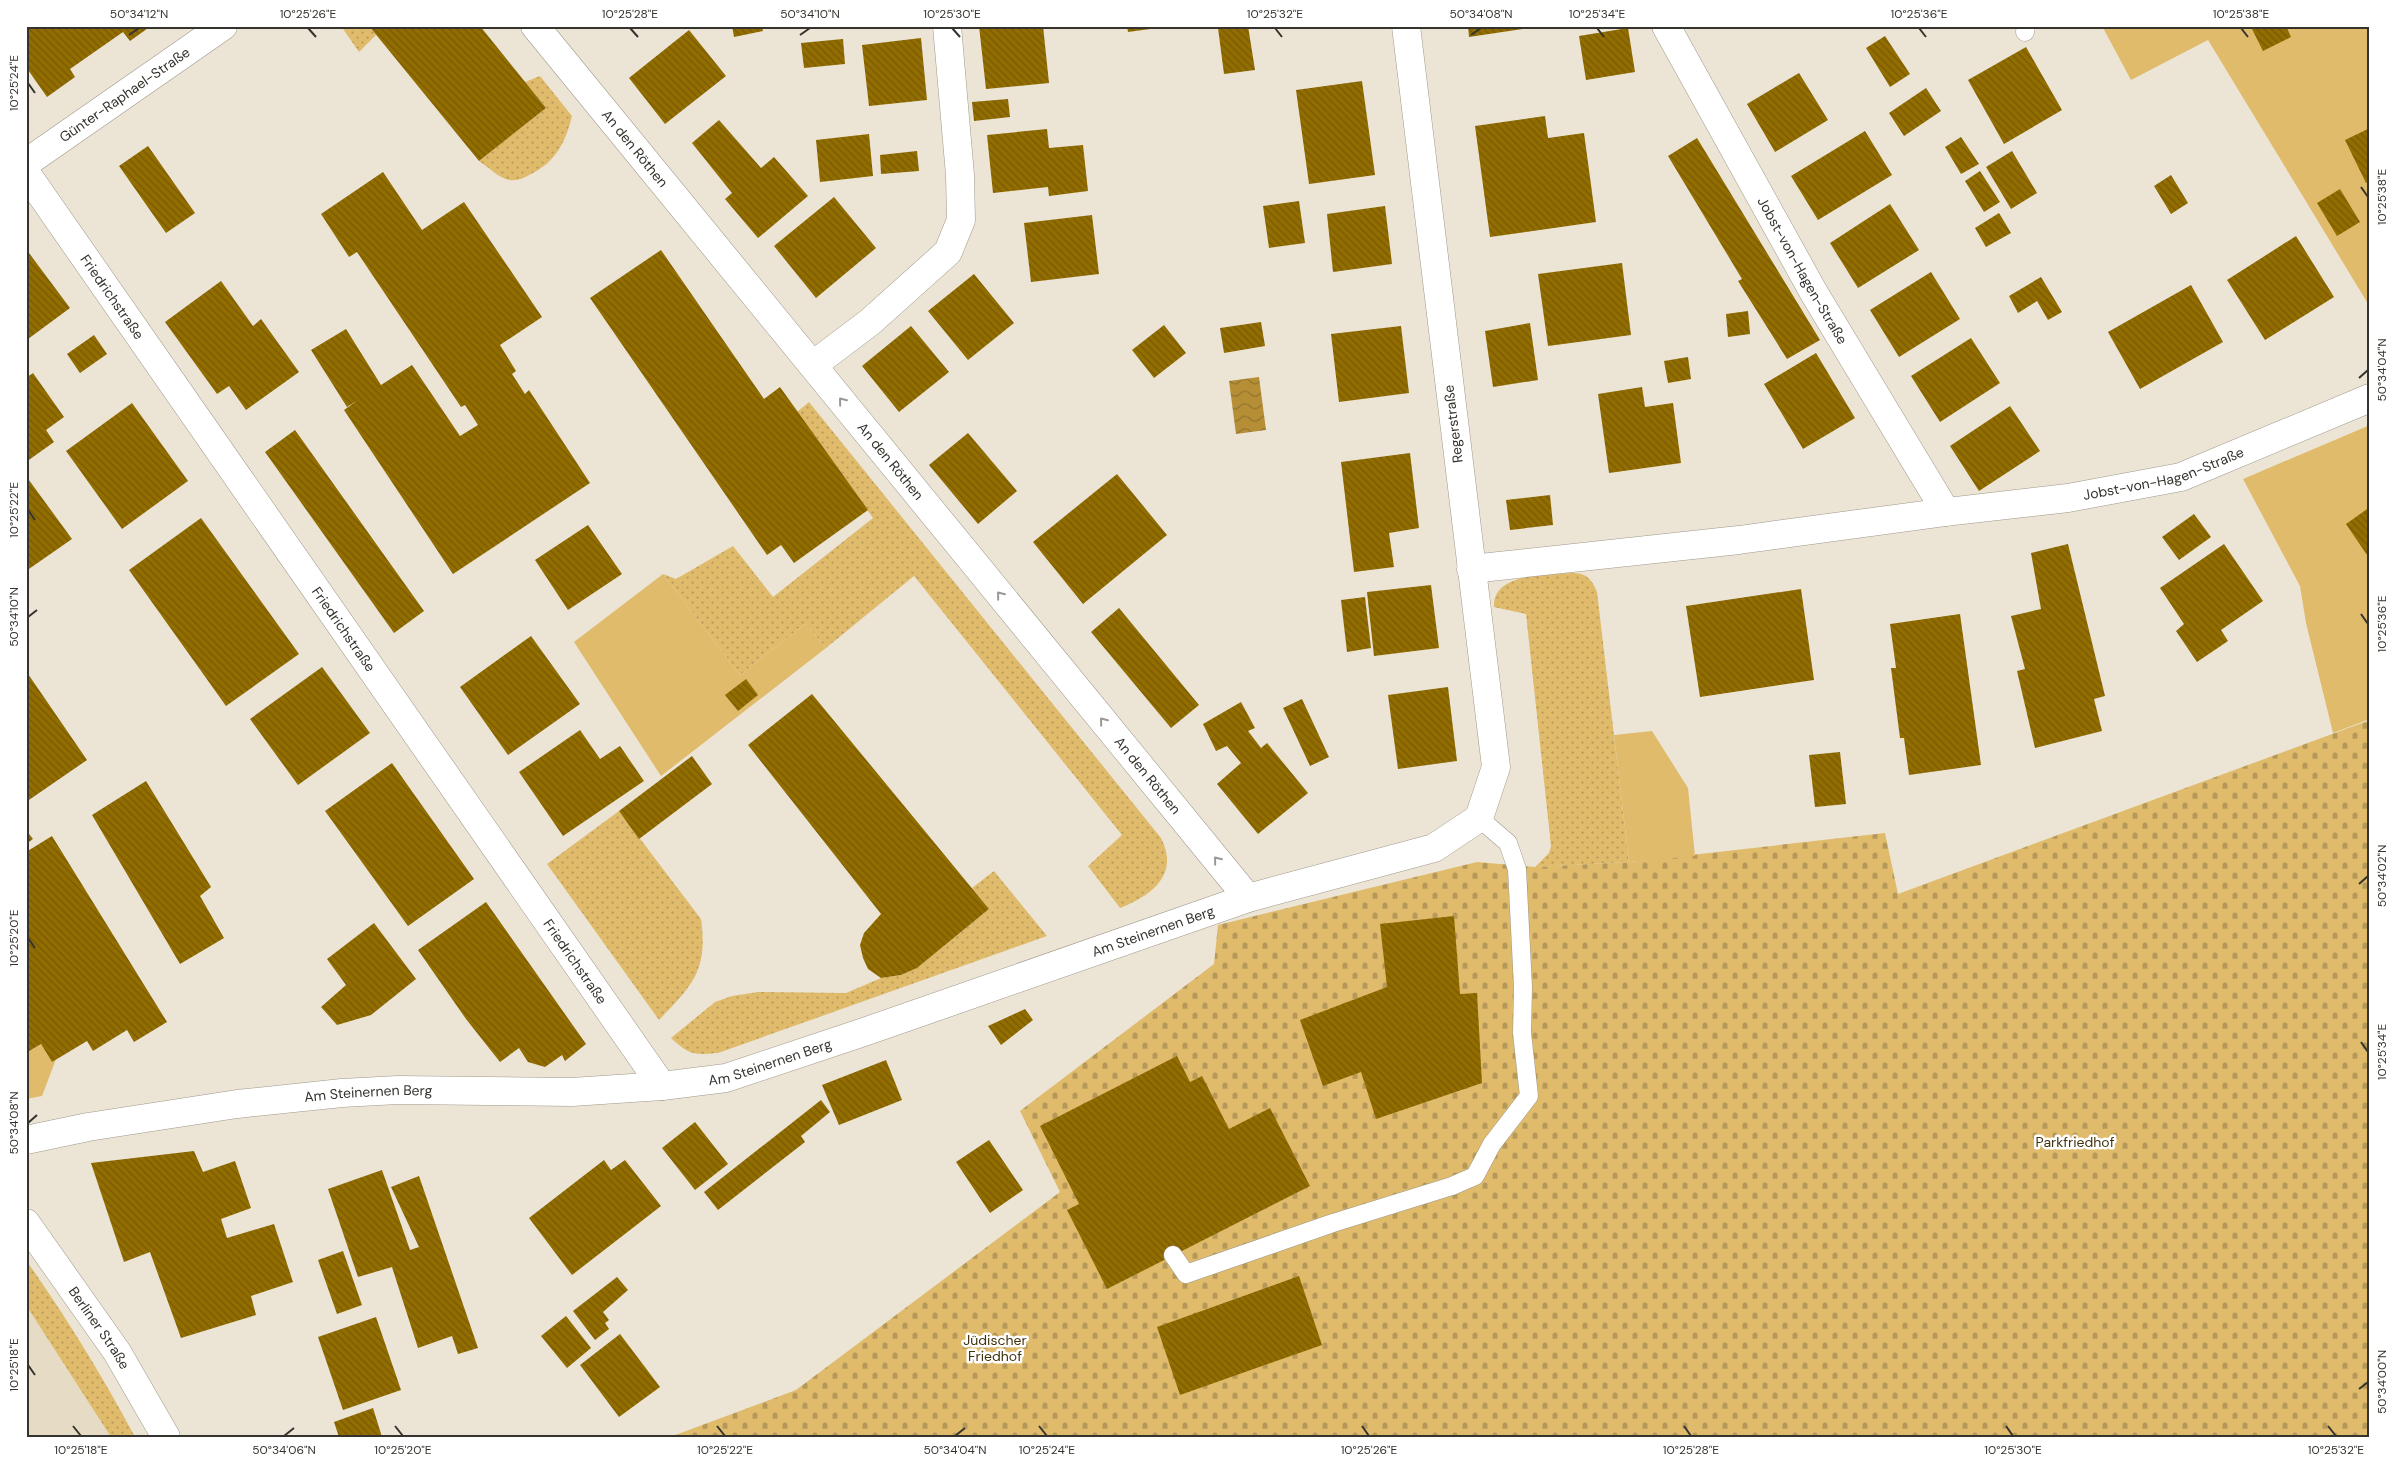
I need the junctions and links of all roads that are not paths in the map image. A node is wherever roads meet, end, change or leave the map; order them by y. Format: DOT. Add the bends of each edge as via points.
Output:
graph roads {
  1 [pos="223,26"];
  2 [pos="535,26"];
  3 [pos="947,26"];
  4 [pos="1406,26"];
  5 [pos="1666,26"];
  6 [pos="26,163"];
  7 [pos="26,173"];
  8 [pos="813,365"];
  9 [pos="2370,398"];
  10 [pos="1946,512"];
  11 [pos="1471,570"];
  12 [pos="1479,818"];
  13 [pos="1248,898"];
  14 [pos="662,1086"];
  15 [pos="26,1140"];
  16 [pos="26,1223"];
  17 [pos="1173,1255"];
  18 [pos="166,1437"];
  1 -- 6 [label="street, Günter-Raphael-Straße"];
  2 -- 8 [label="street, An den Röthen"];
  3 -- 8 [label="street" via="961,220 948,252 870,322"];
  4 -- 11 [label="street, Regerstraße"];
  5 -- 10 [label="street, Jobst-von-Hagen-Straße" via="1814,293"];
  7 -- 14 [label="street, Friedrichstraße"];
  13 -- 8 [label="street, An den Röthen, one-way"];
  9 -- 10 [label="street, Jobst-von-Hagen-Straße" via="2182,477 2068,498"];
  10 -- 11 [label="street, Jobst-von-Hagen-Straße" via="1739,540"];
  11 -- 12 [label="street, Regerstraße" via="1496,767"];
  12 -- 13 [label="street, Am Steinernen Berg" via="1434,848"];
  12 -- 17 [label="lane" via="1508,843 1516,869 1523,988 1522,1033 1529,1096 1492,1144 1475,1176 1186,1274"];
  13 -- 14 [label="street, Am Steinernen Berg" via="726,1078"];
  14 -- 15 [label="street, Am Steinernen Berg" via="572,1092 398,1090 342,1093 171,1114"];
  16 -- 18 [label="street, Berliner Straße" via="117,1352"];
}
